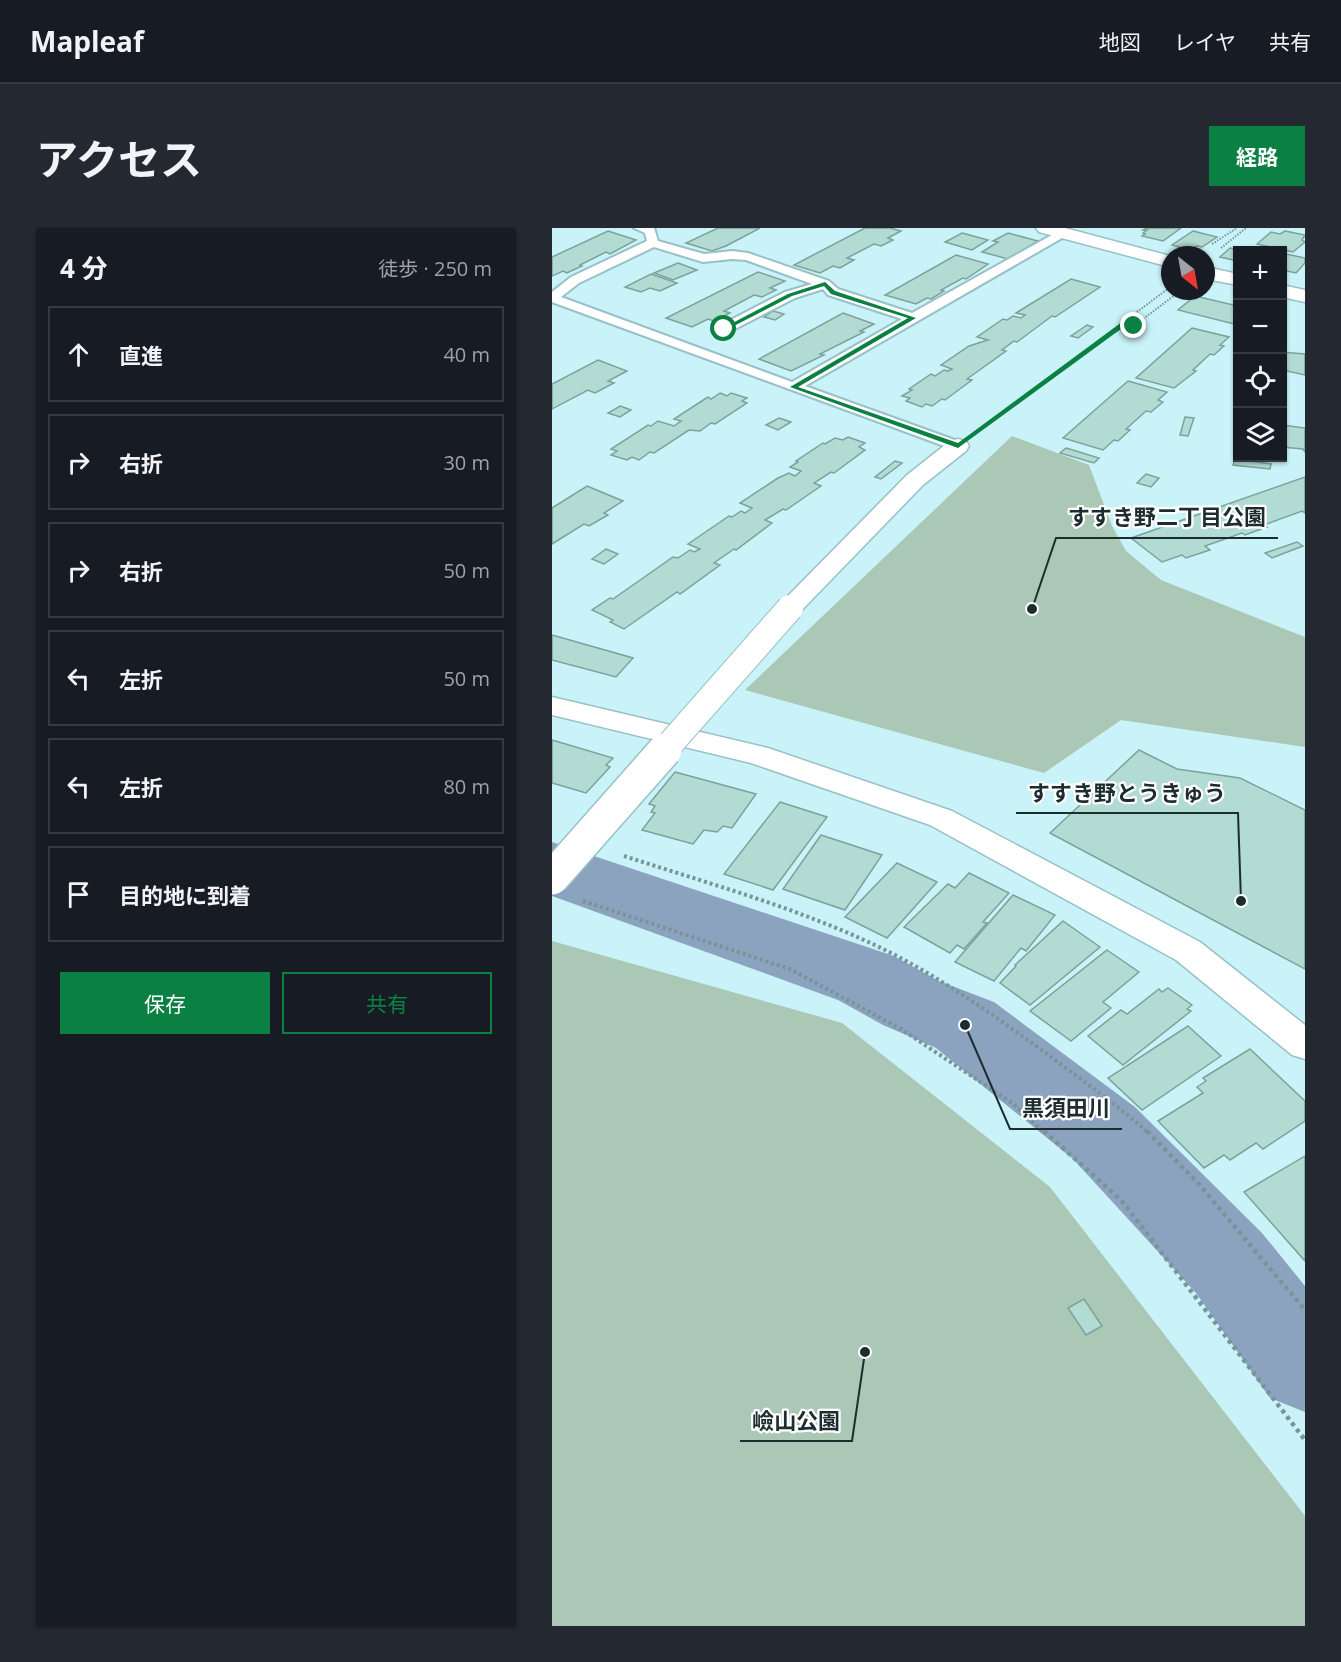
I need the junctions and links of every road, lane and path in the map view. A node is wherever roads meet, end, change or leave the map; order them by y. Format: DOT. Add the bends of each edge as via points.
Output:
graph roads {
  1 [pos="640,228"];
  2 [pos="1045,228"];
  3 [pos="1237,228"];
  4 [pos="1246,228"];
  5 [pos="1063,234"];
  6 [pos="652,243"];
  7 [pos="1210,246"];
  8 [pos="1215,252"];
  9 [pos="1161,260"];
  10 [pos="1215,275"];
  11 [pos="1233,279"];
  12 [pos="825,284"];
  13 [pos="1287,292"];
  14 [pos="1161,295"];
  15 [pos="1305,296"];
  16 [pos="1168,300"];
  17 [pos="913,318"];
  18 [pos="1124,324"];
  19 [pos="724,329"];
  20 [pos="793,387"];
  21 [pos="958,446"];
  22 [pos="552,706"];
  23 [pos="621,855"];
  24 [pos="552,878"];
  25 [pos="574,898"];
  26 [pos="1305,1045"];
  27 [pos="1305,1311"];
  28 [pos="1305,1440"];
  1 -- 6 [label="lane" via="650,231"];
  2 -- 5 [label="street"];
  3 -- 7 [label="path"];
  4 -- 8 [label="path"];
  5 -- 9 [label="street"];
  5 -- 17 [label="lane"];
  6 -- 12 [label="lane" via="703,258 748,257"];
  6 -- 20 [label="lane" via="575,280 552,298"];
  10 -- 11 [label="street"];
  12 -- 17 [label="lane" via="833,292"];
  12 -- 19 [label="lane" via="790,295"];
  13 -- 15 [label="street"];
  14 -- 18 [label="path"];
  16 -- 18 [label="path" via="1134,326"];
  17 -- 20 [label="lane"];
  18 -- 21 [label="path"];
  20 -- 21 [label="lane"];
  21 -- 24 [label="street, bridge" via="915,480 790,608"];
  22 -- 26 [label="street" via="758,756 941,818 1188,951"];
  23 -- 27 [label="path" via="745,895 864,940 942,981 995,1015 1133,1120 1202,1188"];
  25 -- 28 [label="path" via="790,969 902,1029 1012,1103 1122,1201"];
}
